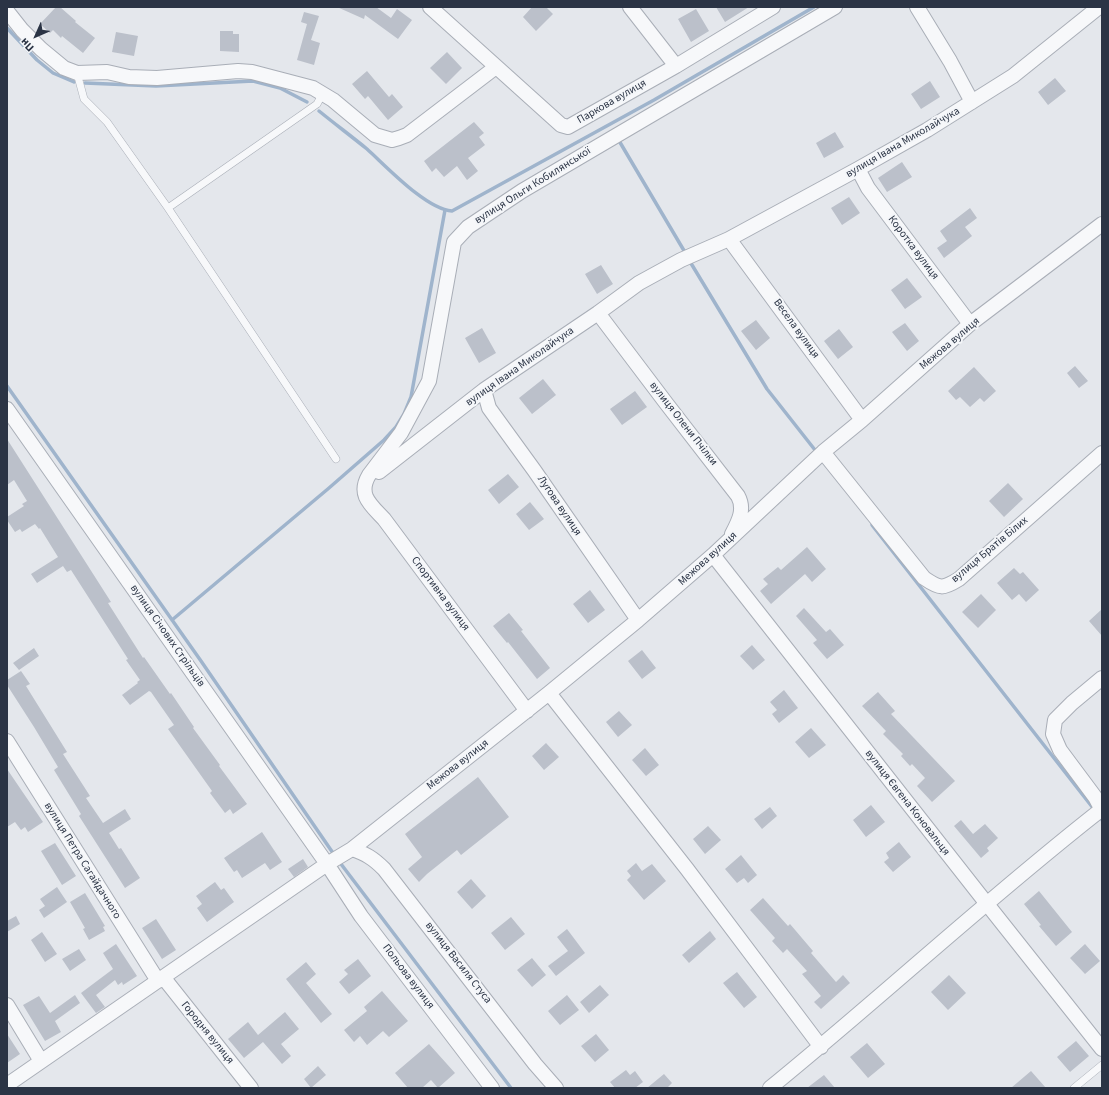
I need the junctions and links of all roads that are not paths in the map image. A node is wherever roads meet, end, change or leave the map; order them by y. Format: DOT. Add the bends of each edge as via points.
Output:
graph roads {
  1 [pos="430,7"];
  2 [pos="630,7"];
  3 [pos="773,7"];
  4 [pos="835,7"];
  5 [pos="917,7"];
  6 [pos="1099,7"];
  7 [pos="7,11"];
  8 [pos="676,66"];
  9 [pos="496,67"];
  10 [pos="77,73"];
  11 [pos="323,93"];
  12 [pos="972,102"];
  13 [pos="858,169"];
  14 [pos="168,208"];
  15 [pos="1102,224"];
  16 [pos="729,239"];
  17 [pos="598,313"];
  18 [pos="970,324"];
  19 [pos="484,390"];
  20 [pos="7,408"];
  21 [pos="862,420"];
  22 [pos="823,452"];
  23 [pos="1102,453"];
  24 [pos="336,459"];
  25 [pos="367,479"];
  26 [pos="727,542"];
  27 [pos="713,555"];
  28 [pos="638,620"];
  29 [pos="1102,678"];
  30 [pos="549,694"];
  31 [pos="527,711"];
  32 [pos="7,741"];
  33 [pos="1102,809"];
  34 [pos="352,849"];
  35 [pos="327,864"];
  36 [pos="986,904"];
  37 [pos="160,979"];
  38 [pos="7,1005"];
  39 [pos="820,1047"];
  40 [pos="1102,1049"];
  41 [pos="41,1061"];
  42 [pos="1102,1065"];
  43 [pos="7,1085"];
  44 [pos="251,1088"];
  45 [pos="492,1088"];
  46 [pos="556,1088"];
  47 [pos="770,1088"];
  48 [pos="1074,1088"];
  1 -- 9 [label="street, Паркова вулиця"];
  2 -- 8 [label="street"];
  3 -- 8 [label="street, Паркова вулиця"];
  4 -- 25 [label="street, вулиця Ольги Кобилянської" via="522,191 468,227 454,242 429,381 401,433"];
  5 -- 12 [label="street"];
  6 -- 12 [label="street, вулиця Івана Миколайчука" via="1014,76"];
  7 -- 10 [label="street" via="41,49 64,68"];
  8 -- 9 [label="street, Паркова вулиця" via="568,127 561,125"];
  9 -- 11 [label="street" via="407,135 392,140 375,136"];
  10 -- 11 [label="street" via="107,72 128,77 151,78 252,72 302,84"];
  10 -- 14 [label="lane" via="84,99 107,122"];
  11 -- 14 [label="lane" via="317,104"];
  12 -- 13 [label="street, вулиця Івана Миколайчука"];
  13 -- 16 [label="street, вулиця Івана Миколайчука"];
  13 -- 18 [label="street, Коротка вулиця" via="868,188"];
  14 -- 24 [label="lane"];
  15 -- 18 [label="street, Межова вулиця"];
  16 -- 17 [label="street, вулиця Івана Миколайчука" via="687,257 639,283"];
  16 -- 21 [label="street, Весела вулиця"];
  17 -- 19 [label="street, вулиця Івана Миколайчука"];
  17 -- 26 [label="street, вулиця Олени Пчілки" via="742,503 737,524"];
  18 -- 21 [label="street, Межова вулиця"];
  19 -- 25 [label="street, вулиця Івана Миколайчука"];
  19 -- 28 [label="street, Лугова вулиця" via="489,408"];
  20 -- 35 [label="street, вулиця Січових Стрільців"];
  21 -- 22 [label="street, Межова вулиця"];
  22 -- 23 [label="street, вулиця Братів Білих" via="924,578 935,586 946,586 959,579"];
  22 -- 26 [label="street, Межова вулиця"];
  25 -- 31 [label="street, Спортивна вулиця" via="363,488 369,502"];
  26 -- 27 [label="street, Межова вулиця"];
  27 -- 28 [label="street, Межова вулиця"];
  27 -- 36 [label="street, вулиця Євгена Коновальця"];
  28 -- 30 [label="street, Межова вулиця"];
  29 -- 33 [label="street" via="1055,720 1053,734 1060,750"];
  30 -- 31 [label="street, Межова вулиця"];
  30 -- 39 [label="street" via="687,869"];
  31 -- 34 [label="street, Межова вулиця"];
  32 -- 37 [label="street, вулиця Петра Сагайдачного"];
  33 -- 36 [label="street"];
  34 -- 35 [label="street, Межова вулиця"];
  34 -- 46 [label="street, вулиця Василя Стуса" via="374,859 384,869"];
  35 -- 37 [label="street, Межова вулиця"];
  35 -- 45 [label="street, Польова вулиця" via="361,916"];
  36 -- 39 [label="street"];
  36 -- 40 [label="street, вулиця Євгена Коновальця"];
  37 -- 41 [label="street, Межова вулиця"];
  37 -- 44 [label="street, Городня вулиця"];
  38 -- 41 [label="street"];
  39 -- 47 [label="street"];
  41 -- 43 [label="street, Межова вулиця"];
  42 -- 48 [label="lane"];
}
